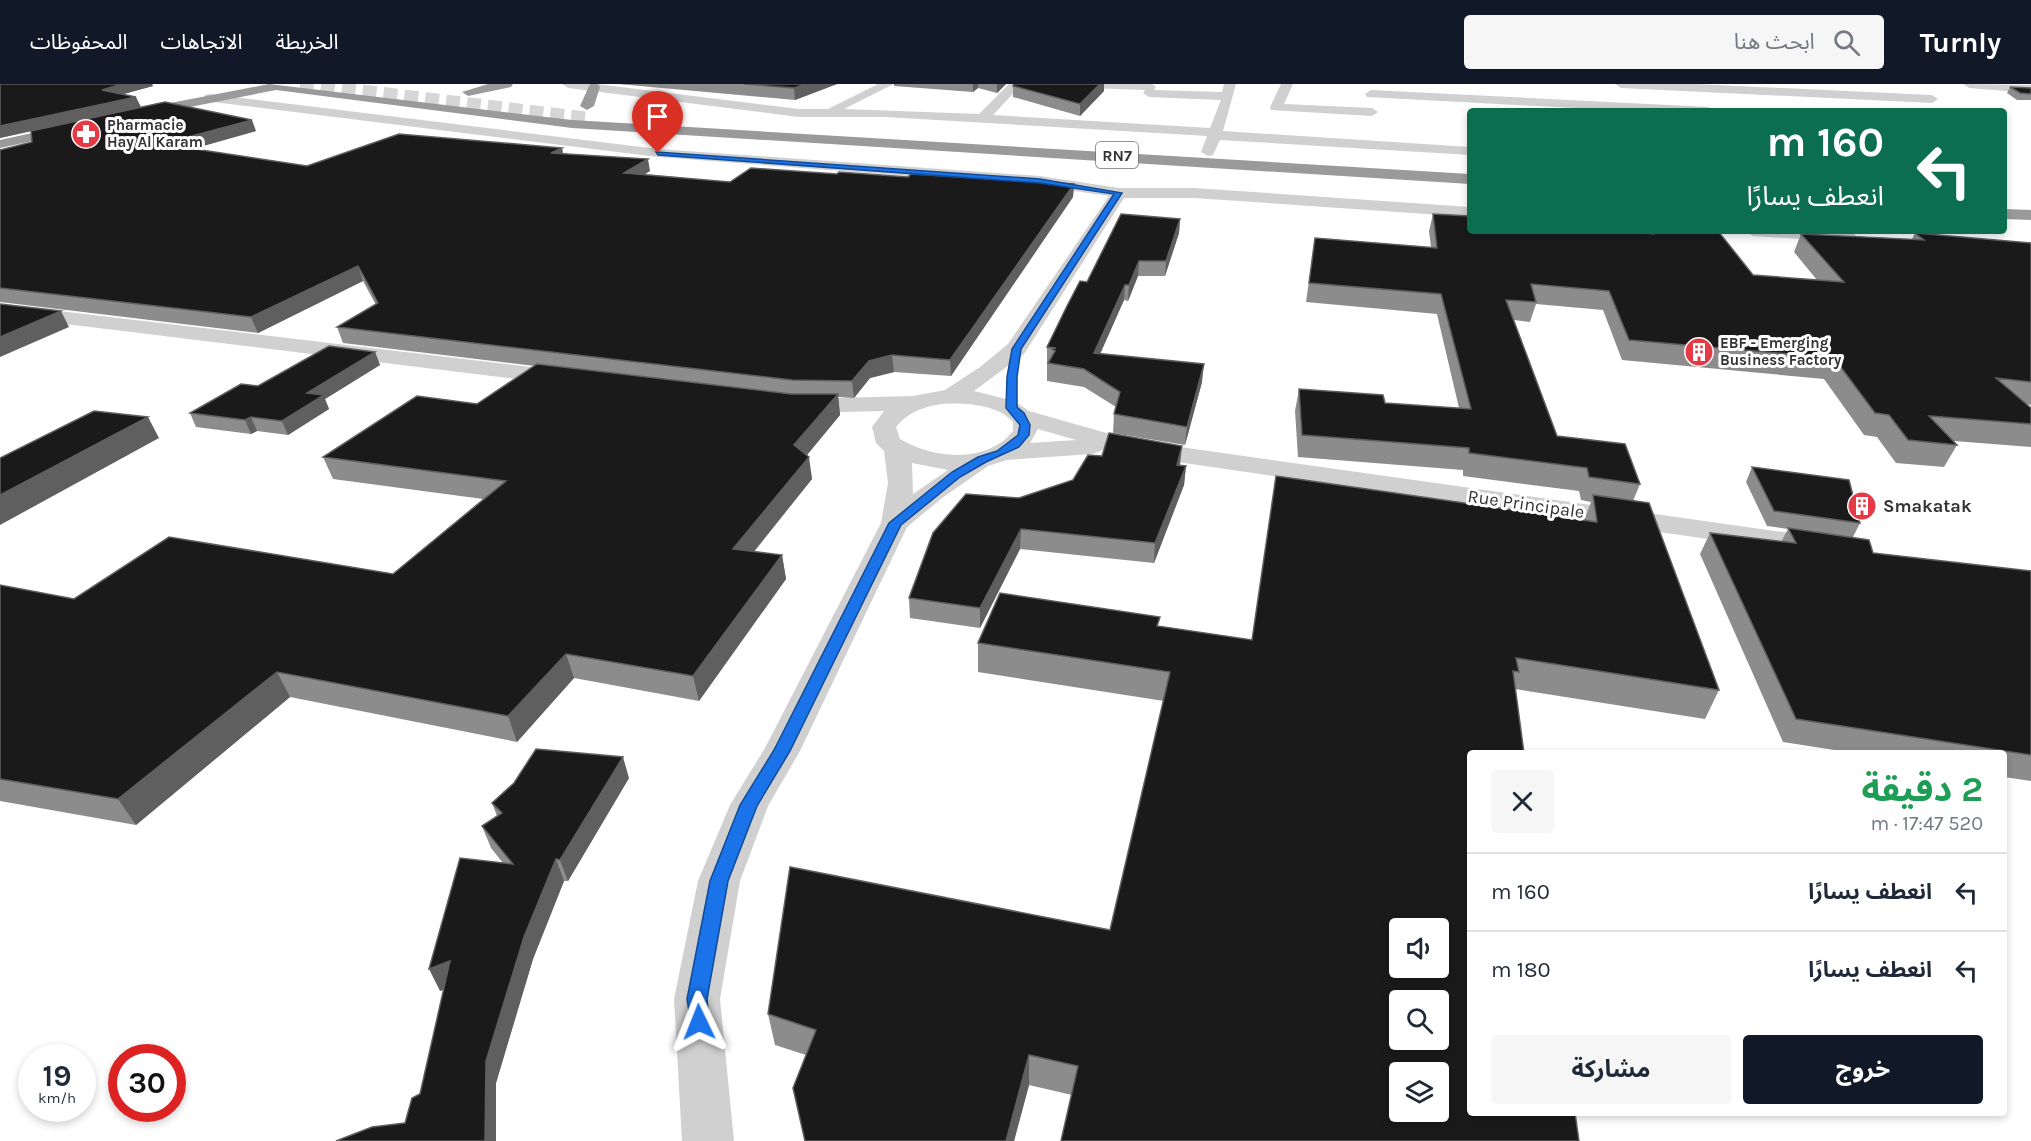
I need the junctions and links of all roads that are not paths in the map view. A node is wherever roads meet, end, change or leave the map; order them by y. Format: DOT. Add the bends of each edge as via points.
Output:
graph roads {
  1 [pos="235,84"];
  2 [pos="305,84"];
  3 [pos="507,84"];
  4 [pos="568,84"];
  5 [pos="1017,84"];
  6 [pos="1088,84"];
  7 [pos="1287,84"];
  8 [pos="1621,84"];
  9 [pos="1813,84"];
  10 [pos="1969,84"];
  11 [pos="1975,84"];
  12 [pos="860,85"];
  13 [pos="1884,85"];
  14 [pos="883,86"];
  15 [pos="277,87"];
  16 [pos="594,87"];
  17 [pos="1731,87"];
  18 [pos="2031,88"];
  19 [pos="1371,89"];
  20 [pos="1228,90"];
  21 [pos="204,93"];
  22 [pos="1827,94"];
  23 [pos="1147,95"];
  24 [pos="515,98"];
  25 [pos="1906,98"];
  26 [pos="180,99"];
  27 [pos="1932,99"];
  28 [pos="1547,102"];
  29 [pos="2008,102"];
  30 [pos="1751,104"];
  31 [pos="1654,108"];
  32 [pos="591,110"];
  33 [pos="799,113"];
  34 [pos="826,114"];
  35 [pos="704,118"];
  36 [pos="982,119"];
  37 [pos="779,125"];
  38 [pos="1129,128"];
  39 [pos="1372,129"];
  40 [pos="763,134"];
  41 [pos="1215,134"];
  42 [pos="0,139"];
  43 [pos="0,144"];
  44 [pos="1467,151"];
  45 [pos="1206,157"];
  46 [pos="1467,170"];
  47 [pos="1467,178"];
  48 [pos="1119,193"];
  49 [pos="2007,204"];
  50 [pos="2031,206"];
  51 [pos="1467,212"];
  52 [pos="2007,214"];
  53 [pos="2031,215"];
  54 [pos="1796,234"];
  55 [pos="1869,239"];
  56 [pos="0,310"];
  57 [pos="1016,349"];
  58 [pos="581,380"];
  59 [pos="951,396"];
  60 [pos="914,403"];
  61 [pos="1016,412"];
  62 [pos="891,443"];
  63 [pos="1129,447"];
  64 [pos="991,456"];
  65 [pos="896,523"];
  66 [pos="1849,550"];
  67 [pos="708,1141"];
  1 -- 15 [label="highway"];
  1 -- 26 [label="highway"];
  2 -- 15 [label="highway"];
  3 -- 24 [label="highway" via="462,91"];
  4 -- 16 [label="street"];
  5 -- 36 [label="street"];
  6 -- 23 [label="street"];
  7 -- 39 [label="street" via="1276,106"];
  8 -- 17 [label="street"];
  9 -- 22 [label="street"];
  10 -- 11 [label="street"];
  11 -- 18 [label="street"];
  11 -- 29 [label="street"];
  12 -- 14 [label="street"];
  13 -- 25 [label="street"];
  14 -- 34 [label="street"];
  15 -- 21 [label="highway"];
  15 -- 40 [label="highway" via="562,123"];
  16 -- 32 [label="highway"];
  16 -- 33 [label="street"];
  17 -- 22 [label="street"];
  17 -- 30 [label="street"];
  19 -- 28 [label="street"];
  19 -- 39 [label="street"];
  20 -- 23 [label="street"];
  20 -- 41 [label="street"];
  21 -- 26 [label="highway"];
  21 -- 26 [label="highway" via="119,115"];
  21 -- 48 [label="street" via="605,148 1040,181"];
  22 -- 25 [label="street"];
  23 -- 38 [label="street"];
  25 -- 27 [label="street"];
  28 -- 31 [label="street"];
  32 -- 37 [label="highway, RN7"];
  32 -- 40 [label="highway, RN7"];
  33 -- 34 [label="street"];
  33 -- 37 [label="street"];
  34 -- 36 [label="street"];
  35 -- 37 [label="highway"];
  36 -- 38 [label="street"];
  37 -- 40 [label="street"];
  37 -- 45 [label="highway, RN7"];
  38 -- 41 [label="street"];
  39 -- 41 [label="street"];
  39 -- 44 [label="street"];
  40 -- 45 [label="highway, RN7"];
  41 -- 45 [label="street"];
  42 -- 43 [label="highway" via="91,121"];
  45 -- 46 [label="highway, RN7"];
  45 -- 47 [label="highway, RN7"];
  48 -- 51 [label="street" via="1194,193"];
  48 -- 57 [label="street"];
  49 -- 50 [label="highway"];
  52 -- 53 [label="highway"];
  54 -- 55 [label="street"];
  56 -- 58 [label="street"];
  57 -- 59 [label="street"];
  57 -- 61 [label="street" via="1012,377"];
  59 -- 60 [label="street"];
  59 -- 61 [label="street, Rue Principale" via="984,398"];
  60 -- 62 [label="street" via="890,418 884,427"];
  60 -- 62 [label="street, Rue Principale" via="783,404 843,418"];
  61 -- 63 [label="street, Rue Principale"];
  61 -- 64 [label="street" via="1025,425 1023,435 1015,445"];
  62 -- 64 [label="street, Rue Principale" via="913,457 935,462"];
  62 -- 65 [label="street" via="901,483"];
  63 -- 64 [label="street, Rue Principale" via="1064,447"];
  63 -- 66 [label="street, Rue Principale"];
  64 -- 65 [label="street" via="932,492"];
  65 -- 67 [label="street" via="782,751 749,805 719,881 697,999"];
}
